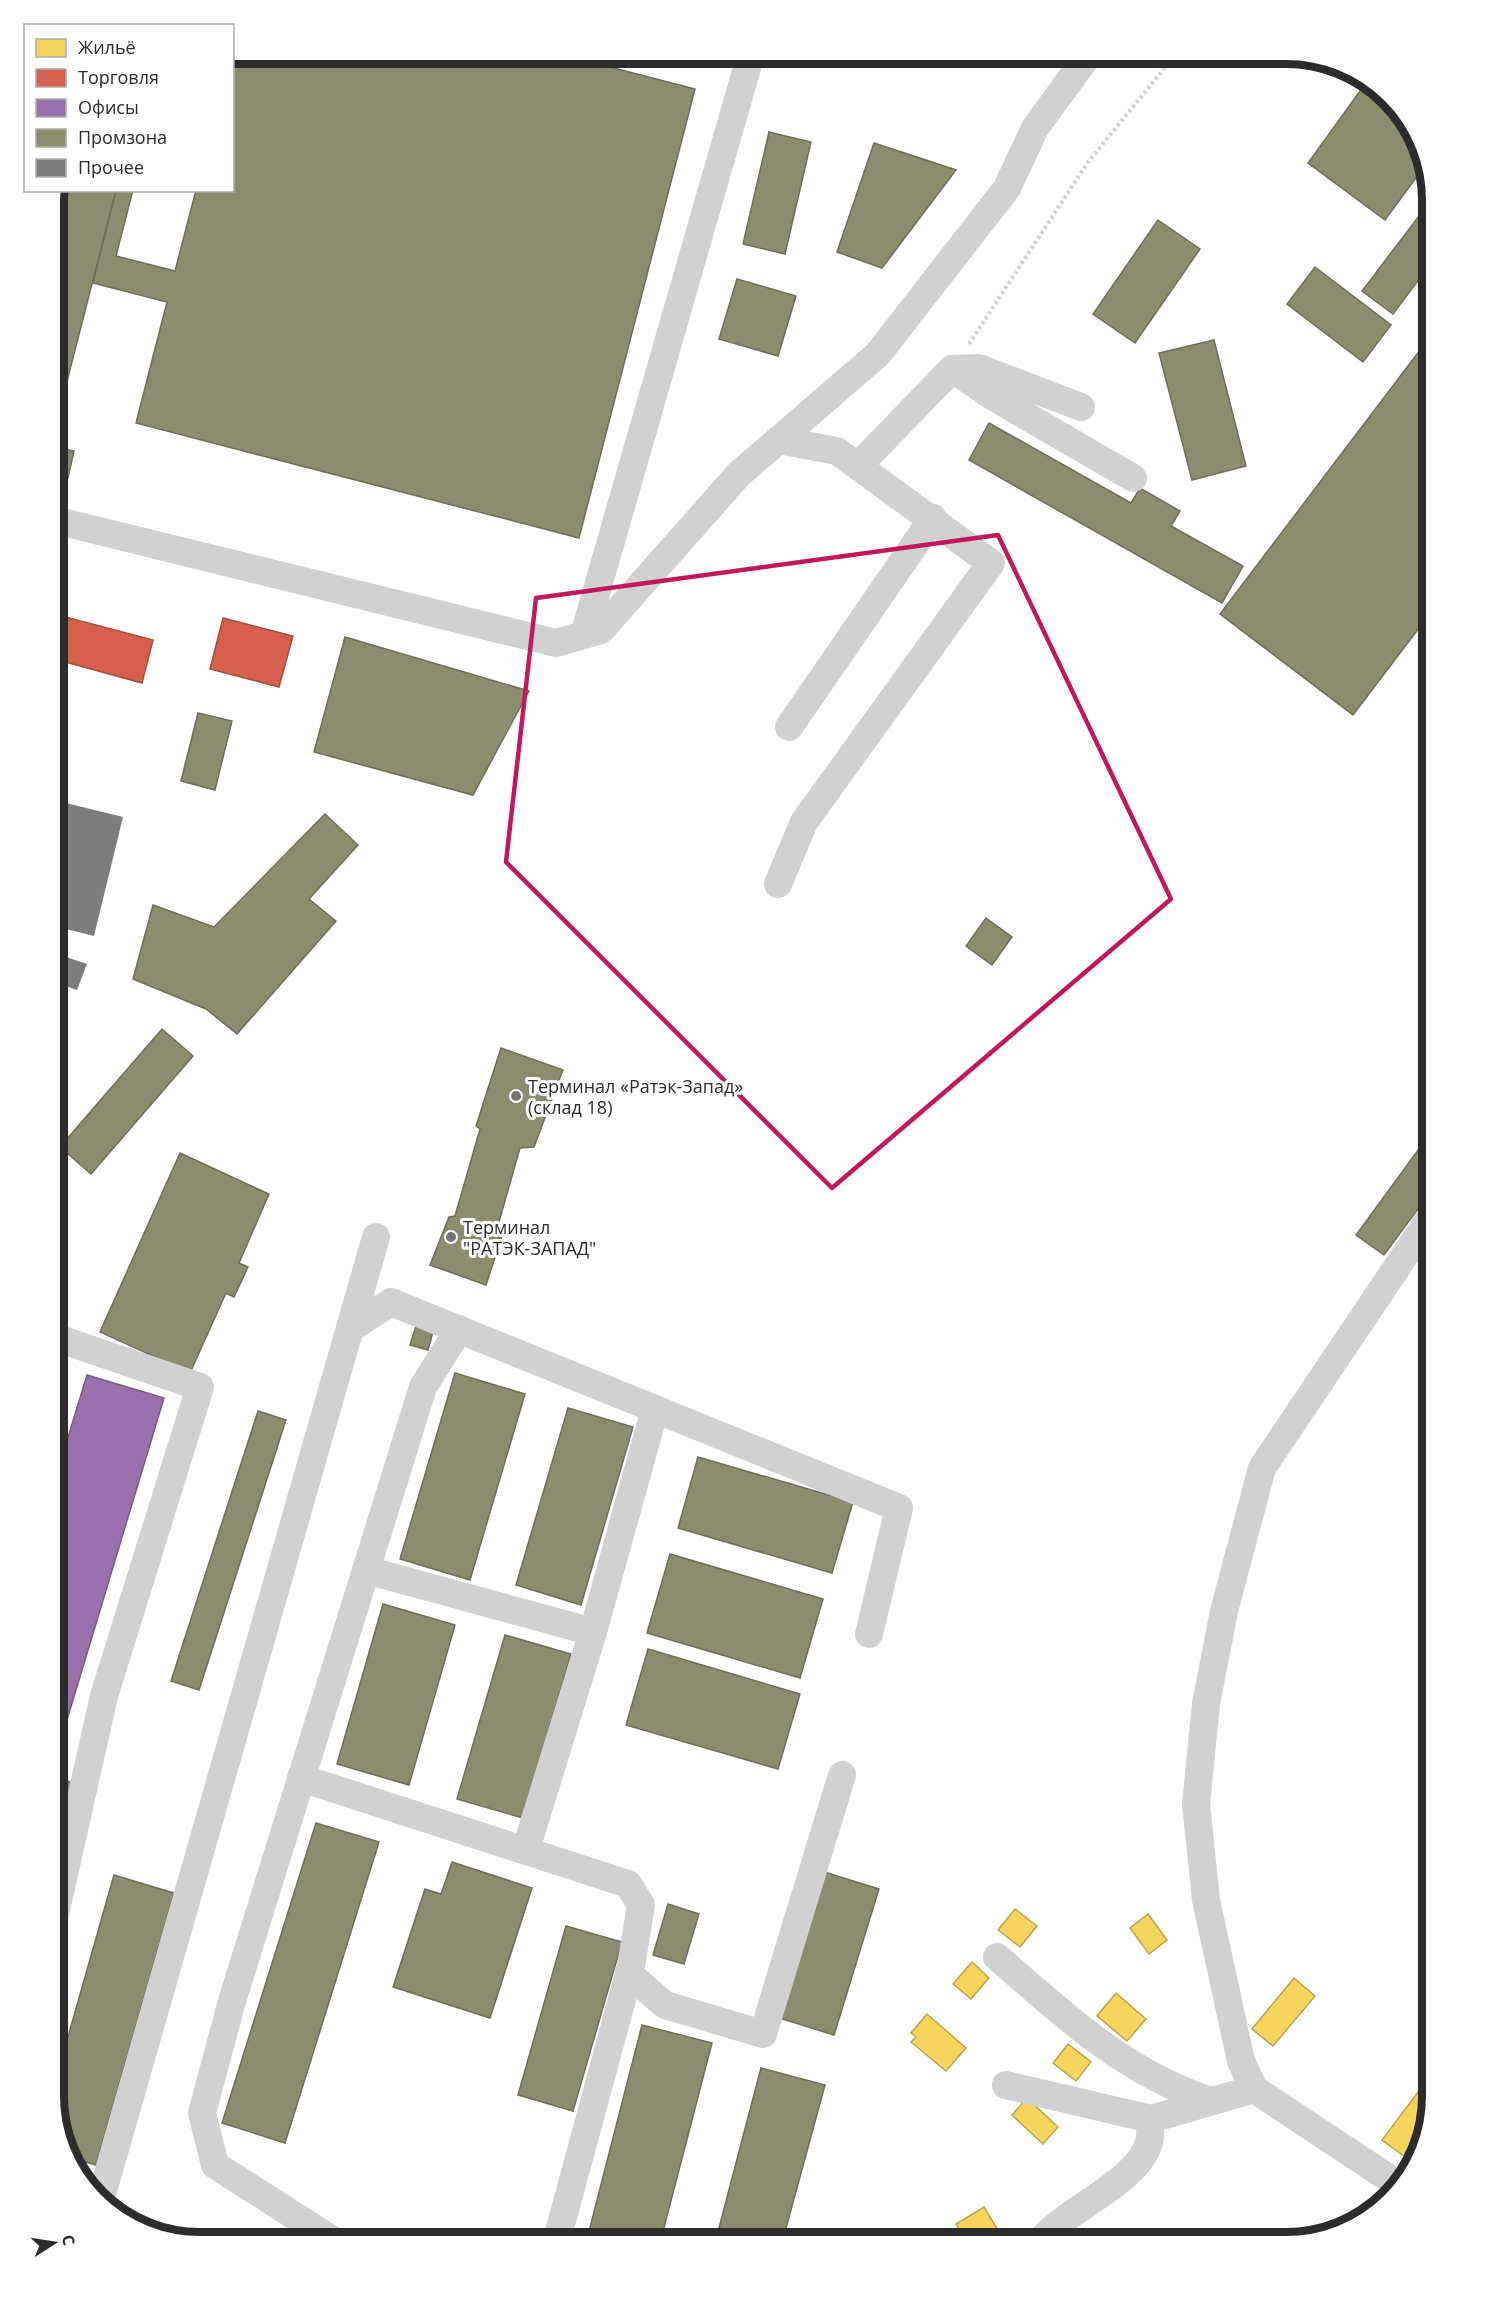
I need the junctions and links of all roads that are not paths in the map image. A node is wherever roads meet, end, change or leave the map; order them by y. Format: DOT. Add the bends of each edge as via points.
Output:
graph roads {
  1 [pos="748,65"];
  2 [pos="1081,65"];
  3 [pos="952,369"];
  4 [pos="1082,407"];
  5 [pos="778,440"];
  6 [pos="858,466"];
  7 [pos="1133,478"];
  8 [pos="933,519"];
  9 [pos="65,523"];
  10 [pos="584,635"];
  11 [pos="789,727"];
  12 [pos="778,884"];
  13 [pos="1422,1230"];
  14 [pos="376,1237"];
  15 [pos="351,1328"];
  16 [pos="459,1329"];
  17 [pos="64,1340"];
  18 [pos="655,1409"];
  19 [pos="366,1570"];
  20 [pos="593,1632"];
  21 [pos="869,1634"];
  22 [pos="842,1775"];
  23 [pos="301,1778"];
  24 [pos="526,1849"];
  25 [pos="64,1874"];
  26 [pos="997,1957"];
  27 [pos="629,1974"];
  28 [pos="1006,2085"];
  29 [pos="1254,2089"];
  30 [pos="1211,2102"];
  31 [pos="1151,2119"];
  32 [pos="1392,2181"];
  33 [pos="103,2191"];
  34 [pos="320,2232"];
  35 [pos="559,2232"];
  36 [pos="1048,2232"];
  1 -- 10 [label="lane"];
  2 -- 5 [label="lane" via="1035,128 1008,188 879,354"];
  3 -- 4 [label="lane" via="979,368"];
  3 -- 6 [label="lane"];
  3 -- 7 [label="lane"];
  5 -- 6 [label="lane" via="830,448"];
  5 -- 10 [label="lane" via="739,474 601,630"];
  6 -- 8 [label="lane"];
  8 -- 11 [label="lane"];
  8 -- 12 [label="lane" via="991,563 804,822"];
  9 -- 10 [label="lane" via="556,643"];
  13 -- 29 [label="lane" via="1262,1468 1224,1611 1206,1704 1196,1804 1206,1900 1241,2061"];
  14 -- 15 [label="lane"];
  15 -- 16 [label="lane" via="391,1302"];
  15 -- 33 [label="lane"];
  16 -- 18 [label="lane"];
  16 -- 19 [label="lane" via="423,1387"];
  17 -- 25 [label="lane" via="200,1388 104,1696"];
  18 -- 20 [label="lane"];
  18 -- 21 [label="lane" via="899,1508"];
  19 -- 20 [label="lane"];
  19 -- 23 [label="lane"];
  20 -- 24 [label="lane"];
  22 -- 27 [label="lane" via="764,2034 665,2005"];
  23 -- 24 [label="lane"];
  23 -- 34 [label="lane" via="202,2113 215,2165"];
  24 -- 27 [label="lane" via="628,1884 641,1905"];
  26 -- 30 [label="lane" via="1090,2037 1173,2089"];
  27 -- 35 [label="lane"];
  28 -- 31 [label="lane"];
  29 -- 30 [label="lane"];
  29 -- 32 [label="lane"];
  30 -- 31 [label="lane"];
  31 -- 36 [label="lane" via="1149,2144 1133,2170"];
}
